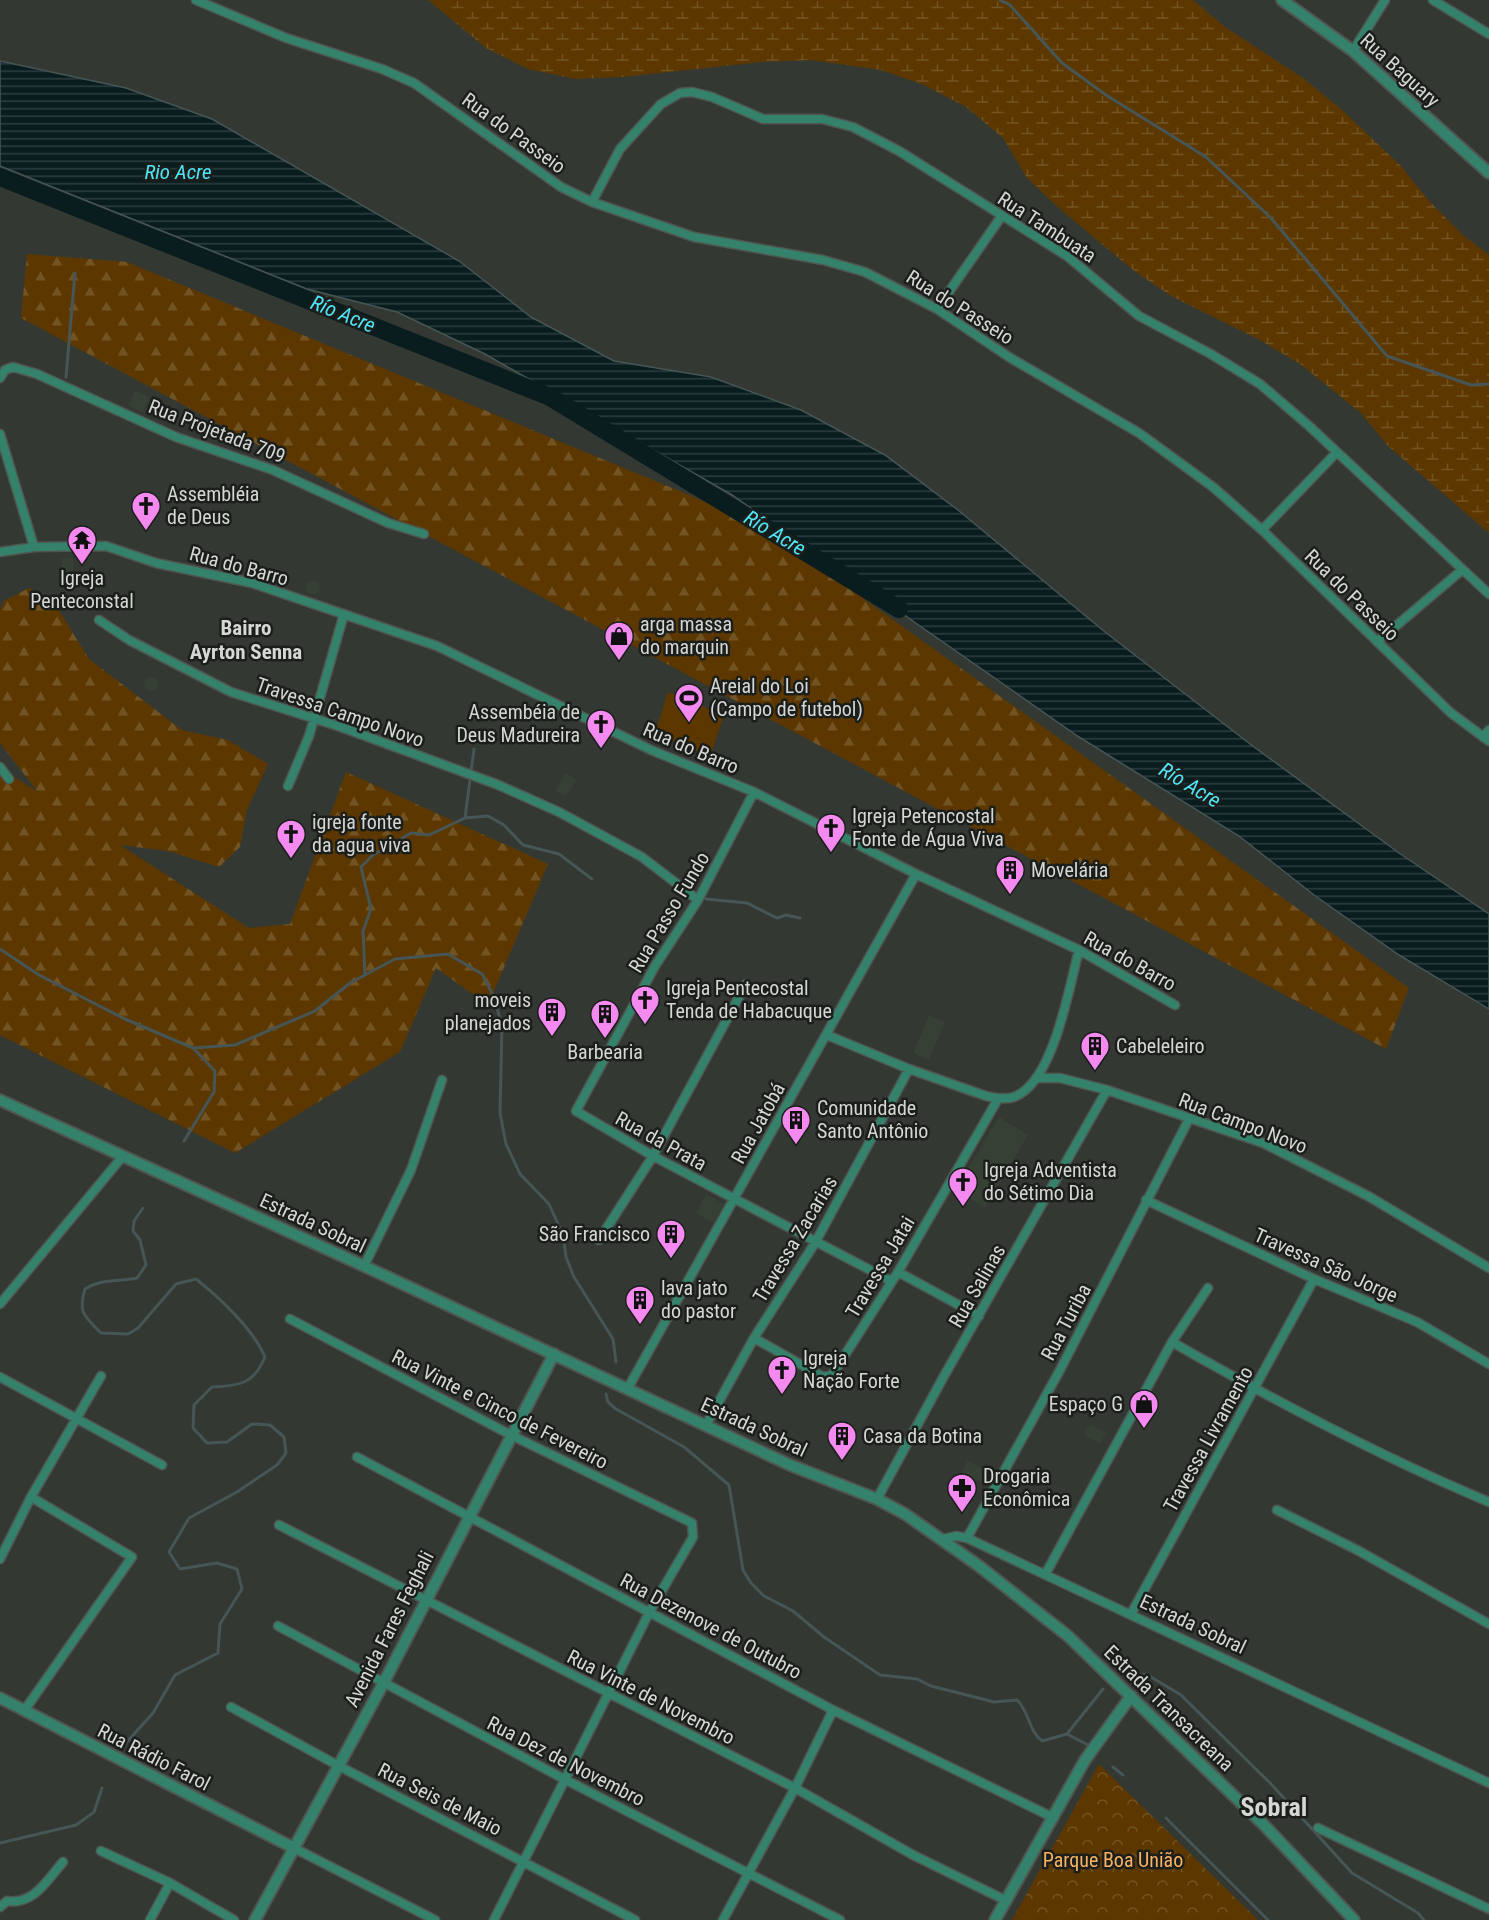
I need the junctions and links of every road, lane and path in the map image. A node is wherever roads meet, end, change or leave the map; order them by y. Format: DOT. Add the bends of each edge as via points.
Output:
graph roads {
  1 [pos="196,0"];
  2 [pos="1282,0"];
  3 [pos="1385,0"];
  4 [pos="1433,0"];
  5 [pos="1489,34"];
  6 [pos="1353,51"];
  7 [pos="1489,173"];
  8 [pos="592,202"];
  9 [pos="1000,216"];
  10 [pos="937,309"];
  11 [pos="0,378"];
  12 [pos="0,434"];
  13 [pos="1336,453"];
  14 [pos="1262,530"];
  15 [pos="424,534"];
  16 [pos="34,547"];
  17 [pos="0,552"];
  18 [pos="1462,570"];
  19 [pos="1489,594"];
  20 [pos="344,614"];
  21 [pos="99,620"];
  22 [pos="1377,642"];
  23 [pos="315,718"];
  24 [pos="1487,736"];
  25 [pos="0,767"];
  26 [pos="9,778"];
  27 [pos="288,786"];
  28 [pos="754,792"];
  29 [pos="916,874"];
  30 [pos="698,900"];
  31 [pos="1078,950"];
  32 [pos="746,984"];
  33 [pos="1175,1005"];
  34 [pos="827,1035"];
  35 [pos="909,1069"];
  36 [pos="1036,1078"];
  37 [pos="442,1080"];
  38 [pos="1107,1090"];
  39 [pos="998,1099"];
  40 [pos="0,1100"];
  41 [pos="576,1111"];
  42 [pos="1189,1119"];
  43 [pos="123,1155"];
  44 [pos="652,1156"];
  45 [pos="734,1199"];
  46 [pos="1146,1200"];
  47 [pos="599,1240"];
  48 [pos="815,1243"];
  49 [pos="364,1266"];
  50 [pos="1489,1268"];
  51 [pos="898,1272"];
  52 [pos="1314,1279"];
  53 [pos="891,1281"];
  54 [pos="1208,1288"];
  55 [pos="0,1304"];
  56 [pos="979,1316"];
  57 [pos="290,1319"];
  58 [pos="754,1338"];
  59 [pos="1172,1342"];
  60 [pos="554,1354"];
  61 [pos="1489,1364"];
  62 [pos="101,1376"];
  63 [pos="0,1377"];
  64 [pos="628,1388"];
  65 [pos="1253,1389"];
  66 [pos="78,1418"];
  67 [pos="706,1425"];
  68 [pos="513,1436"];
  69 [pos="357,1457"];
  70 [pos="162,1465"];
  71 [pos="31,1497"];
  72 [pos="878,1499"];
  73 [pos="1489,1502"];
  74 [pos="1277,1510"];
  75 [pos="467,1518"];
  76 [pos="279,1525"];
  77 [pos="967,1538"];
  78 [pos="943,1539"];
  79 [pos="0,1559"];
  80 [pos="1046,1573"];
  81 [pos="426,1598"];
  82 [pos="650,1611"];
  83 [pos="1131,1614"];
  84 [pos="1489,1624"];
  85 [pos="278,1626"];
  86 [pos="383,1684"];
  87 [pos="609,1695"];
  88 [pos="1131,1696"];
  89 [pos="0,1698"];
  90 [pos="231,1707"];
  91 [pos="833,1710"];
  92 [pos="24,1711"];
  93 [pos="337,1766"];
  94 [pos="566,1780"];
  95 [pos="1489,1783"];
  96 [pos="795,1788"];
  97 [pos="1054,1818"];
  98 [pos="1318,1828"];
  99 [pos="292,1847"];
  100 [pos="101,1851"];
  101 [pos="522,1860"];
  102 [pos="63,1862"];
  103 [pos="748,1873"];
  104 [pos="170,1883"];
  105 [pos="1007,1901"];
  106 [pos="0,1907"];
  107 [pos="1489,1909"];
  108 [pos="150,1920"];
  109 [pos="234,1920"];
  110 [pos="255,1920"];
  111 [pos="435,1920"];
  112 [pos="494,1920"];
  113 [pos="635,1920"];
  114 [pos="723,1920"];
  115 [pos="840,1920"];
  116 [pos="995,1920"];
  117 [pos="1354,1920"];
  1 -- 8 [label="street, Rua do Passeio" via="286,38 414,83 561,187"];
  2 -- 6 [label="street, Rua Baguary"];
  3 -- 6 [label="street"];
  4 -- 5 [label="street"];
  6 -- 7 [label="street, Rua Baguary"];
  8 -- 9 [label="street, Rua Tambuata" via="620,149 643,123 669,98 692,92 754,117 822,119 853,126"];
  8 -- 10 [label="street, Rua do Passeio" via="694,237 823,260 865,272"];
  9 -- 10 [label="street"];
  9 -- 13 [label="street, Rua Tambuata" via="1067,256 1139,316 1260,384"];
  10 -- 14 [label="street, Rua do Passeio" via="1176,458"];
  11 -- 15 [label="street, Rua Projetada 709" via="13,367 37,374 176,437 273,470 388,524"];
  12 -- 16 [label="street"];
  13 -- 14 [label="street"];
  13 -- 18 [label="street, Rua Tambuata"];
  14 -- 22 [label="street, Rua do Passeio"];
  16 -- 17 [label="street, Rua do Barro"];
  16 -- 20 [label="street, Rua do Barro" via="106,546 156,563 252,583"];
  18 -- 19 [label="street, Rua Tambuata"];
  18 -- 22 [label="street"];
  20 -- 23 [label="street"];
  20 -- 28 [label="street, Rua do Barro" via="436,646 651,750"];
  21 -- 23 [label="street, Travessa Campo Novo" via="129,640 231,692"];
  22 -- 24 [label="street, Rua do Passeio" via="1451,713"];
  23 -- 27 [label="street"];
  23 -- 30 [label="street, Travessa Campo Novo" via="496,784 559,812 642,857"];
  25 -- 26 [label="street"];
  28 -- 29 [label="street, Rua do Barro"];
  28 -- 30 [label="street, Rua Passo Fundo"];
  29 -- 31 [label="street, Rua do Barro"];
  29 -- 34 [label="street, Rua Jatobá"];
  30 -- 41 [label="street, Rua Passo Fundo" via="655,966"];
  31 -- 33 [label="street, Rua do Barro"];
  31 -- 36 [label="street" via="1056,1040"];
  32 -- 44 [label="street"];
  34 -- 35 [label="street"];
  34 -- 45 [label="street, Rua Jatobá"];
  35 -- 39 [label="street"];
  35 -- 48 [label="street, Travessa Zacarias"];
  36 -- 38 [label="street, Rua Campo Novo" via="1059,1078"];
  36 -- 39 [label="street" via="1014,1097"];
  37 -- 49 [label="street" via="411,1170"];
  38 -- 42 [label="street, Rua Campo Novo"];
  38 -- 56 [label="street, Rua Salinas"];
  39 -- 51 [label="street, Travessa Jatai"];
  40 -- 43 [label="street, Estrada Sobral"];
  41 -- 44 [label="street, Rua da Prata"];
  42 -- 46 [label="street, Rua Turiba"];
  42 -- 50 [label="street, Rua Campo Novo" via="1263,1143 1330,1174"];
  43 -- 49 [label="street, Estrada Sobral"];
  43 -- 55 [label="street"];
  44 -- 45 [label="street, Rua da Prata"];
  44 -- 47 [label="street"];
  45 -- 48 [label="street, Rua da Prata"];
  45 -- 64 [label="street, Rua Jatobá"];
  46 -- 52 [label="street, Travessa São Jorge"];
  46 -- 77 [label="street, Rua Turiba" via="1060,1370"];
  48 -- 53 [label="street, Rua da Prata"];
  48 -- 58 [label="street, Travessa Zacarias"];
  49 -- 60 [label="street, Estrada Sobral"];
  51 -- 53 [label="street, Travessa Jatai"];
  51 -- 56 [label="street"];
  52 -- 61 [label="street, Travessa São Jorge" via="1417,1322"];
  52 -- 65 [label="street, Travessa Livramento"];
  53 -- 58 [label="street, Travessa Jatai" via="828,1377"];
  54 -- 59 [label="street"];
  56 -- 72 [label="street, Rua Salinas"];
  57 -- 68 [label="street, Rua Vinte e Cinco de Fevereiro"];
  58 -- 67 [label="street, Travessa Zacarias"];
  59 -- 65 [label="street"];
  59 -- 80 [label="street"];
  60 -- 64 [label="street, Estrada Sobral"];
  60 -- 68 [label="street, Avenida Fares Feghali"];
  62 -- 66 [label="street"];
  63 -- 66 [label="street"];
  64 -- 67 [label="street, Estrada Sobral"];
  65 -- 73 [label="street" via="1357,1443"];
  65 -- 83 [label="street, Travessa Livramento"];
  66 -- 70 [label="street"];
  66 -- 71 [label="street"];
  67 -- 72 [label="street, Estrada Sobral" via="790,1465"];
  68 -- 75 [label="street, Avenida Fares Feghali"];
  68 -- 82 [label="street, Rua Vinte e Cinco de Fevereiro" via="692,1523 693,1537"];
  69 -- 75 [label="street, Rua Dezenove de Outubro"];
  71 -- 79 [label="street"];
  71 -- 92 [label="street" via="132,1557"];
  72 -- 78 [label="street, Estrada Sobral"];
  74 -- 84 [label="street"];
  75 -- 81 [label="street, Avenida Fares Feghali"];
  75 -- 82 [label="street, Rua Dezenove de Outubro"];
  76 -- 81 [label="street, Rua Vinte de Novembro"];
  77 -- 78 [label="street, Estrada Sobral"];
  77 -- 80 [label="street, Estrada Sobral"];
  78 -- 88 [label="street, Estrada Transacreana" via="1068,1636"];
  80 -- 83 [label="street, Estrada Sobral"];
  81 -- 86 [label="street, Avenida Fares Feghali"];
  81 -- 87 [label="street, Rua Vinte de Novembro"];
  82 -- 87 [label="street"];
  82 -- 91 [label="street, Rua Dezenove de Outubro"];
  83 -- 95 [label="street, Estrada Sobral"];
  85 -- 86 [label="street, Rua Dez de Novembro"];
  86 -- 93 [label="street, Avenida Fares Feghali"];
  86 -- 94 [label="street, Rua Dez de Novembro"];
  87 -- 94 [label="street"];
  87 -- 96 [label="street, Rua Vinte de Novembro"];
  88 -- 97 [label="street" via="1085,1760"];
  88 -- 117 [label="street, Estrada Transacreana" via="1264,1825"];
  89 -- 92 [label="street, Rua Rádio Farol"];
  90 -- 93 [label="street, Rua Seis de Maio"];
  91 -- 96 [label="street"];
  91 -- 97 [label="street, Rua Dezenove de Outubro"];
  92 -- 99 [label="street, Rua Rádio Farol"];
  93 -- 99 [label="street, Avenida Fares Feghali"];
  93 -- 101 [label="street, Rua Seis de Maio"];
  94 -- 101 [label="street"];
  94 -- 103 [label="street, Rua Dez de Novembro"];
  96 -- 103 [label="street"];
  96 -- 105 [label="street, Rua Vinte de Novembro" via="913,1855"];
  97 -- 105 [label="street"];
  98 -- 107 [label="street"];
  99 -- 110 [label="street, Avenida Fares Feghali"];
  99 -- 111 [label="street"];
  100 -- 104 [label="street"];
  101 -- 112 [label="street"];
  101 -- 113 [label="street, Rua Seis de Maio"];
  102 -- 106 [label="street" via="36,1893 20,1903 7,1901"];
  103 -- 114 [label="street"];
  103 -- 115 [label="street, Rua Dez de Novembro"];
  104 -- 108 [label="street"];
  104 -- 109 [label="street"];
  105 -- 116 [label="street"];
}
